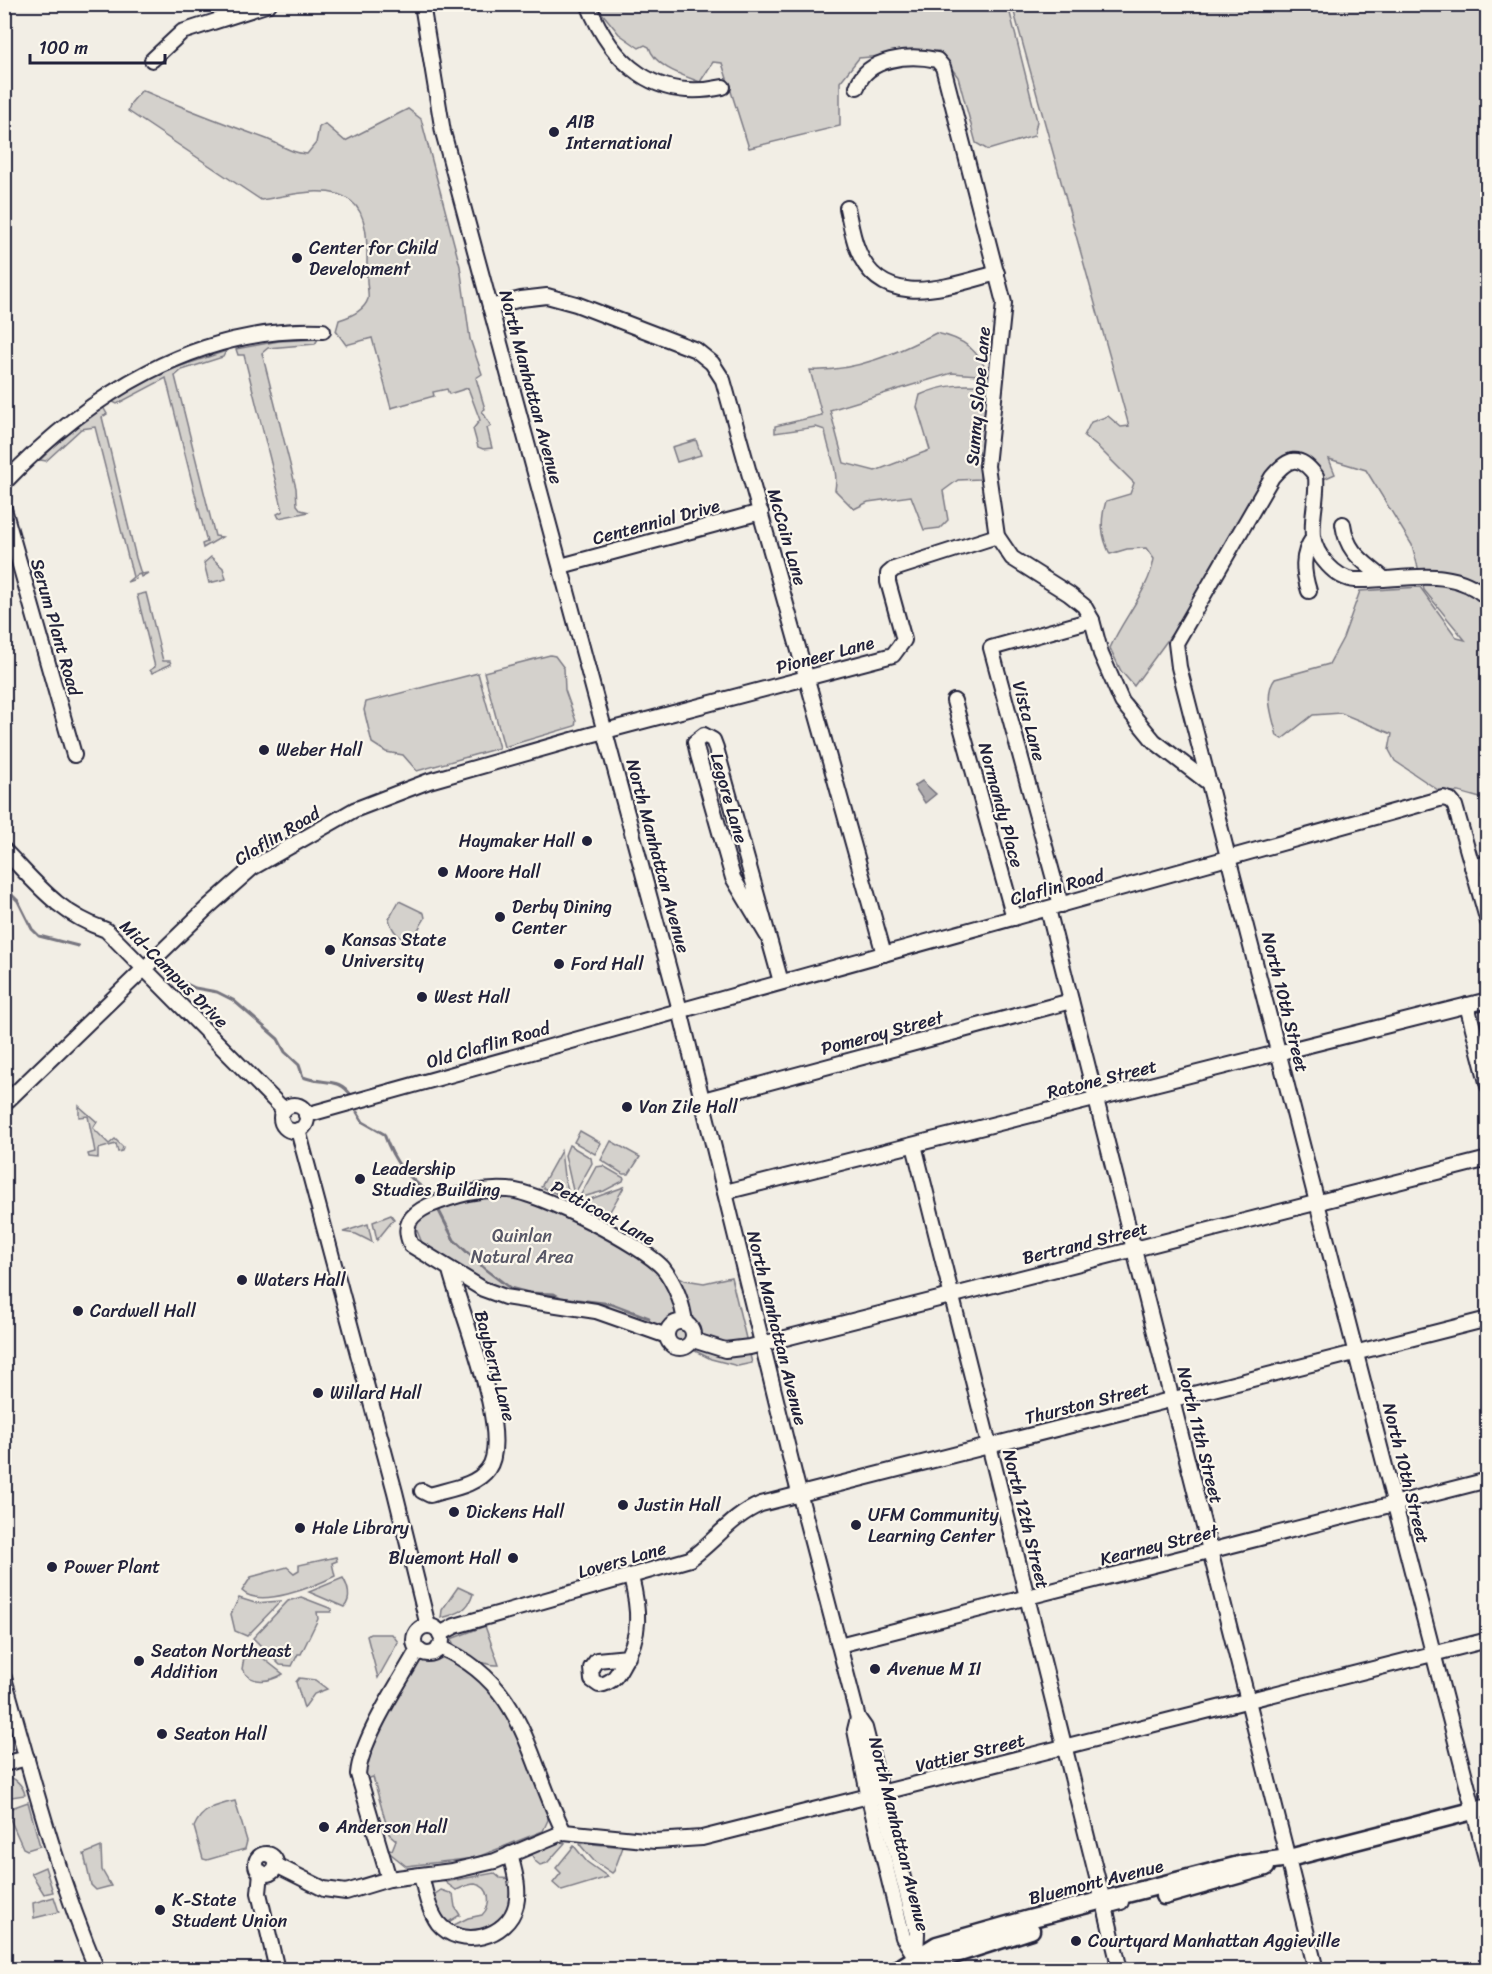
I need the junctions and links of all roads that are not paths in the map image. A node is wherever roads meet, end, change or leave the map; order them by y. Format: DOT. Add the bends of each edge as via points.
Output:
graph roads {
  1 [pos="269,4"];
  2 [pos="422,4"];
  3 [pos="588,4"];
  4 [pos="152,60"];
  5 [pos="723,87"];
  6 [pos="857,87"];
  7 [pos="847,208"];
  8 [pos="997,273"];
  9 [pos="490,307"];
  10 [pos="323,331"];
  11 [pos="4,483"];
  12 [pos="4,509"];
  13 [pos="761,512"];
  14 [pos="1343,524"];
  15 [pos="997,536"];
  16 [pos="1313,538"];
  17 [pos="561,566"];
  18 [pos="1383,578"];
  19 [pos="1309,591"];
  20 [pos="1488,598"];
  21 [pos="1092,620"];
  22 [pos="808,678"];
  23 [pos="954,701"];
  24 [pos="606,731"];
  25 [pos="74,755"];
  26 [pos="1210,784"];
  27 [pos="4,850"];
  28 [pos="1230,859"];
  29 [pos="1488,862"];
  30 [pos="1472,867"];
  31 [pos="1054,907"];
  32 [pos="1014,918"];
  33 [pos="1488,922"];
  34 [pos="767,935"];
  35 [pos="884,954"];
  36 [pos="145,967"];
  37 [pos="780,982"];
  38 [pos="1488,999"];
  39 [pos="1071,1001"];
  40 [pos="1467,1005"];
  41 [pos="680,1010"];
  42 [pos="1280,1053"];
  43 [pos="1488,1086"];
  44 [pos="1096,1099"];
  45 [pos="703,1100"];
  46 [pos="4,1104"];
  47 [pos="284,1110"];
  48 [pos="306,1115"];
  49 [pos="298,1130"];
  50 [pos="914,1145"];
  51 [pos="1488,1159"];
  52 [pos="725,1192"];
  53 [pos="1318,1202"];
  54 [pos="1134,1249"];
  55 [pos="450,1270"];
  56 [pos="951,1295"];
  57 [pos="1488,1319"];
  58 [pos="685,1323"];
  59 [pos="667,1336"];
  60 [pos="693,1340"];
  61 [pos="762,1343"];
  62 [pos="1356,1352"];
  63 [pos="1172,1399"];
  64 [pos="989,1446"];
  65 [pos="1488,1480"];
  66 [pos="422,1491"];
  67 [pos="800,1494"];
  68 [pos="1395,1503"];
  69 [pos="1211,1550"];
  70 [pos="630,1577"];
  71 [pos="1027,1597"];
  72 [pos="436,1636"];
  73 [pos="1488,1640"];
  74 [pos="839,1645"];
  75 [pos="420,1652"];
  76 [pos="1434,1654"];
  77 [pos="628,1657"];
  78 [pos="4,1678"];
  79 [pos="1249,1701"];
  80 [pos="1065,1748"];
  81 [pos="27,1758"];
  82 [pos="4,1764"];
  83 [pos="875,1796"];
  84 [pos="1481,1809"];
  85 [pos="564,1833"];
  86 [pos="510,1854"];
  87 [pos="1289,1858"];
  88 [pos="1488,1866"];
  89 [pos="422,1875"];
  90 [pos="389,1880"];
  91 [pos="1105,1906"];
  92 [pos="918,1966"];
  93 [pos="97,1970"];
  94 [pos="277,1970"];
  95 [pos="897,1970"];
  96 [pos="1120,1970"];
  97 [pos="1316,1970"];
  1 -- 4 [label="street" via="182,32"];
  2 -- 9 [label="street, North Manhattan Avenue" via="443,132"];
  3 -- 5 [label="street" via="609,46 651,82 684,92"];
  6 -- 8 [label="street, Sunny Slope Lane" via="860,78 876,64 928,58 943,67"];
  7 -- 8 [label="street" via="857,249 867,268 885,283 911,291"];
  8 -- 15 [label="street, Sunny Slope Lane" via="1004,303 987,466"];
  9 -- 13 [label="street, McCain Lane" via="547,296 696,350 712,363 723,380"];
  9 -- 17 [label="street, North Manhattan Avenue"];
  10 -- 11 [label="street" via="279,332 229,341 158,366 82,411"];
  12 -- 25 [label="street, Serum Plant Road"];
  13 -- 17 [label="street, Centennial Drive"];
  13 -- 22 [label="street, McCain Lane"];
  14 -- 18 [label="street" via="1345,542 1357,558"];
  15 -- 21 [label="street, Sunny Slope Lane" via="1012,558 1069,594 1084,606"];
  15 -- 22 [label="street, Pioneer Lane" via="894,569 888,574 888,582 904,640 894,655"];
  16 -- 18 [label="street" via="1340,576 1354,580"];
  16 -- 19 [label="street" via="1304,557"];
  16 -- 26 [label="street, North 10th Street" via="1316,476 1300,461 1283,464 1176,643"];
  17 -- 24 [label="street, North Manhattan Avenue"];
  18 -- 20 [label="street" via="1424,575 1451,580 1478,589"];
  21 -- 26 [label="street, Sunny Slope Lane" via="1101,654 1122,702 1154,741"];
  21 -- 31 [label="street, Vista Lane" via="991,648"];
  22 -- 24 [label="street, Pioneer Lane"];
  22 -- 35 [label="street, McCain Lane"];
  23 -- 32 [label="street, Normandy Place"];
  24 -- 36 [label="street, Claflin Road" via="429,782 354,810 252,868"];
  24 -- 41 [label="street, North Manhattan Avenue"];
  26 -- 28 [label="street, North 10th Street"];
  27 -- 36 [label="street, Mid-Campus Drive" via="61,908 106,930"];
  28 -- 30 [label="street, Claflin Road" via="1443,798 1455,806"];
  28 -- 31 [label="street, Claflin Road"];
  28 -- 42 [label="street, North 10th Street"];
  29 -- 30 [label="street"];
  30 -- 33 [label="street"];
  31 -- 32 [label="street, Claflin Road"];
  31 -- 39 [label="street, North 11th Street"];
  32 -- 35 [label="street, Claflin Road"];
  34 -- 34 [label="street, Legore Lane" via="713,740 708,735 697,737 698,755 733,878"];
  34 -- 37 [label="street, Legore Lane"];
  35 -- 37 [label="street, Claflin Road"];
  36 -- 46 [label="street, Claflin Road"];
  36 -- 47 [label="street, Mid-Campus Drive"];
  37 -- 41 [label="street, Claflin Road"];
  38 -- 40 [label="street, Ratone Street"];
  39 -- 44 [label="street, North 11th Street"];
  39 -- 45 [label="street, Pomeroy Street"];
  40 -- 42 [label="street, Ratone Street"];
  40 -- 43 [label="street"];
  41 -- 45 [label="street, North Manhattan Avenue"];
  41 -- 48 [label="street, Old Claflin Road"];
  42 -- 44 [label="street, Ratone Street"];
  42 -- 53 [label="street, North 10th Street"];
  44 -- 50 [label="street, Ratone Street"];
  44 -- 54 [label="street, North 11th Street"];
  45 -- 52 [label="street, North Manhattan Avenue"];
  47 -- 48 [label="street" via="297,1105"];
  47 -- 49 [label="street" via="284,1125"];
  48 -- 49 [label="street" via="306,1122"];
  49 -- 72 [label="street"];
  50 -- 52 [label="street, Ratone Street"];
  50 -- 56 [label="street, North 12th Street"];
  51 -- 53 [label="street, Bertrand Street"];
  52 -- 61 [label="street, North Manhattan Avenue"];
  53 -- 54 [label="street, Bertrand Street"];
  53 -- 62 [label="street, North 10th Street"];
  54 -- 56 [label="street, Bertrand Street"];
  54 -- 63 [label="street, North 11th Street"];
  55 -- 58 [label="street, Petticoat Lane" via="411,1245 406,1228 415,1212 465,1192 510,1190 534,1195 553,1202 662,1267 680,1299"];
  55 -- 59 [label="street" via="504,1297 596,1311"];
  55 -- 66 [label="street, Bayberry Lane" via="481,1372 496,1448 488,1471 475,1480 430,1495"];
  56 -- 61 [label="street, Bertrand Street"];
  56 -- 64 [label="street, North 12th Street"];
  57 -- 62 [label="street, Thurston Street"];
  58 -- 59 [label="street" via="672,1325"];
  58 -- 60 [label="street" via="692,1328"];
  59 -- 60 [label="street" via="677,1348 686,1347"];
  60 -- 61 [label="street, Bertrand Street" via="733,1351"];
  61 -- 67 [label="street, North Manhattan Avenue"];
  62 -- 63 [label="street, Thurston Street"];
  62 -- 68 [label="street, North 10th Street"];
  63 -- 64 [label="street, Thurston Street"];
  63 -- 69 [label="street, North 11th Street"];
  64 -- 67 [label="street, Thurston Street"];
  64 -- 71 [label="street, North 12th Street"];
  65 -- 68 [label="street, Kearney Street"];
  67 -- 70 [label="street, Lovers Lane" via="754,1506 736,1517 690,1559"];
  67 -- 74 [label="street, North Manhattan Avenue"];
  68 -- 69 [label="street, Kearney Street"];
  68 -- 76 [label="street, North 10th Street"];
  69 -- 71 [label="street, Kearney Street"];
  69 -- 79 [label="street, North 11th Street"];
  70 -- 72 [label="street, Lovers Lane" via="456,1626"];
  70 -- 77 [label="street" via="639,1618"];
  71 -- 74 [label="street, Kearney Street"];
  71 -- 80 [label="street, North 12th Street"];
  72 -- 75 [label="street, Lovers Lane" via="430,1654"];
  72 -- 75 [label="street" via="420,1629 414,1636"];
  72 -- 85 [label="street" via="484,1673 517,1716"];
  73 -- 76 [label="street, Vattier Street"];
  74 -- 83 [label="street, North Manhattan Avenue" via="858,1718 865,1728"];
  75 -- 90 [label="street" via="389,1700 358,1773"];
  76 -- 79 [label="street, Vattier Street"];
  76 -- 84 [label="street, North 10th Street"];
  78 -- 81 [label="street"];
  79 -- 80 [label="street, Vattier Street"];
  79 -- 87 [label="street, North 11th Street"];
  80 -- 83 [label="street, Vattier Street"];
  80 -- 91 [label="street, North 12th Street"];
  81 -- 82 [label="street"];
  81 -- 93 [label="street" via="58,1868"];
  83 -- 85 [label="street, Vattier Street" via="702,1838 645,1840"];
  83 -- 92 [label="street, North Manhattan Avenue" via="917,1933"];
  84 -- 87 [label="main road, Bluemont Avenue"];
  84 -- 88 [label="street, North 10th Street"];
  85 -- 86 [label="street, Vattier Street"];
  86 -- 89 [label="street, Vattier Street" via="452,1871"];
  86 -- 89 [label="street" via="517,1884 514,1911 502,1927 478,1937 460,1936 438,1923 427,1901"];
  87 -- 91 [label="main road, Bluemont Avenue" via="1245,1875"];
  87 -- 91 [label="main road, Bluemont Avenue" via="1243,1864 1152,1888"];
  87 -- 97 [label="street, North 11th Street"];
  89 -- 90 [label="street, Vattier Street"];
  90 -- 94 [label="street" via="335,1892 262,1854 256,1861 261,1872 259,1893"];
  91 -- 92 [label="main road, Bluemont Avenue"];
  91 -- 96 [label="street, North 12th Street"];
  92 -- 95 [label="main road, Bluemont Avenue"];
}
